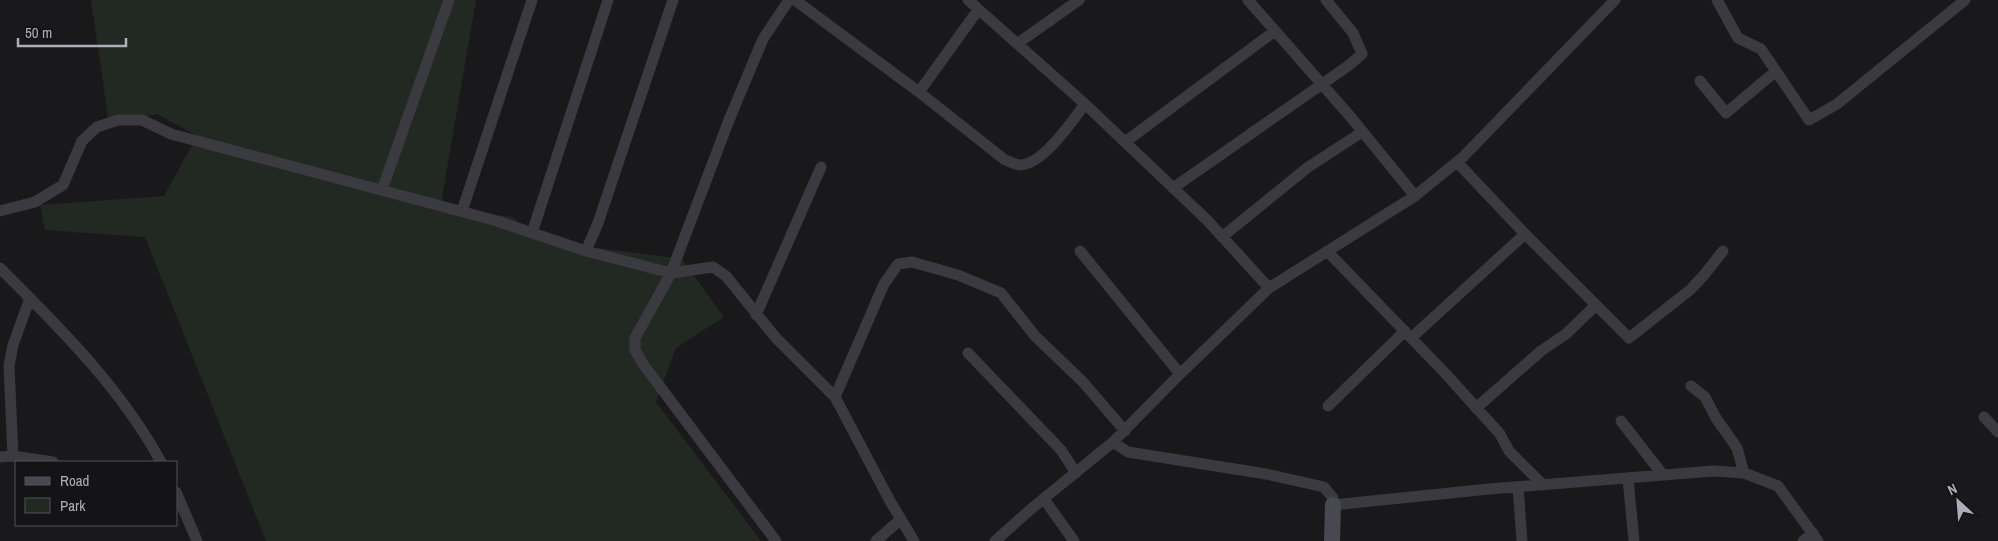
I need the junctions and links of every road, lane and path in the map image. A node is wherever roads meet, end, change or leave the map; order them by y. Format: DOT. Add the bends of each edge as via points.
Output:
graph roads {
  1 [pos="449,0"];
  2 [pos="532,0"];
  3 [pos="608,0"];
  4 [pos="673,0"];
  5 [pos="789,0"];
  6 [pos="795,0"];
  7 [pos="968,0"];
  8 [pos="1079,0"];
  9 [pos="1249,0"];
  10 [pos="1326,0"];
  11 [pos="1615,0"];
  12 [pos="1717,0"];
  13 [pos="1965,0"];
  14 [pos="978,10"];
  15 [pos="1275,31"];
  16 [pos="1018,43"];
  17 [pos="1776,70"];
  18 [pos="1700,81"];
  19 [pos="1322,84"];
  20 [pos="919,92"];
  21 [pos="1084,104"];
  22 [pos="1362,132"];
  23 [pos="1125,142"];
  24 [pos="1456,162"];
  25 [pos="821,167"];
  26 [pos="1173,188"];
  27 [pos="382,190"];
  28 [pos="1415,196"];
  29 [pos="0,211"];
  30 [pos="462,211"];
  31 [pos="532,232"];
  32 [pos="1525,234"];
  33 [pos="1222,237"];
  34 [pos="586,251"];
  35 [pos="1080,251"];
  36 [pos="1723,251"];
  37 [pos="1327,252"];
  38 [pos="0,268"];
  39 [pos="671,273"];
  40 [pos="1269,288"];
  41 [pos="30,298"];
  42 [pos="1596,304"];
  43 [pos="756,315"];
  44 [pos="1408,335"];
  45 [pos="968,353"];
  46 [pos="1180,374"];
  47 [pos="1691,386"];
  48 [pos="835,396"];
  49 [pos="1328,406"];
  50 [pos="1476,408"];
  51 [pos="1984,417"];
  52 [pos="1621,421"];
  53 [pos="1125,431"];
  54 [pos="1998,432"];
  55 [pos="1113,442"];
  56 [pos="0,456"];
  57 [pos="13,456"];
  58 [pos="46,461"];
  59 [pos="159,461"];
  60 [pos="1076,473"];
  61 [pos="1744,473"];
  62 [pos="1664,475"];
  63 [pos="1628,478"];
  64 [pos="1543,485"];
  65 [pos="1518,487"];
  66 [pos="178,497"];
  67 [pos="1044,499"];
  68 [pos="1333,505"];
  69 [pos="901,519"];
  70 [pos="1815,537"];
  71 [pos="197,541"];
  72 [pos="776,541"];
  73 [pos="876,541"];
  74 [pos="914,541"];
  75 [pos="995,541"];
  76 [pos="1074,541"];
  77 [pos="1332,541"];
  78 [pos="1522,541"];
  79 [pos="1634,541"];
  80 [pos="1803,541"];
  1 -- 27 [label="street"];
  2 -- 30 [label="street"];
  3 -- 31 [label="street"];
  4 -- 34 [label="street"];
  5 -- 39 [label="street" via="763,39"];
  6 -- 20 [label="street"];
  7 -- 14 [label="street"];
  8 -- 16 [label="street"];
  9 -- 15 [label="street"];
  10 -- 19 [label="street" via="1353,33 1362,54"];
  11 -- 24 [label="street"];
  12 -- 17 [label="street" via="1738,38 1761,49"];
  13 -- 17 [label="street" via="1837,104 1809,120"];
  14 -- 16 [label="street"];
  14 -- 20 [label="street"];
  15 -- 19 [label="street"];
  15 -- 23 [label="street"];
  16 -- 21 [label="street"];
  17 -- 18 [label="street" via="1726,113"];
  19 -- 22 [label="street"];
  19 -- 26 [label="street"];
  20 -- 21 [label="street" via="1005,160 1020,165 1034,161 1046,150"];
  21 -- 23 [label="street"];
  22 -- 28 [label="street"];
  22 -- 33 [label="street" via="1306,168"];
  23 -- 26 [label="street"];
  24 -- 28 [label="street"];
  24 -- 32 [label="street"];
  25 -- 43 [label="street"];
  26 -- 33 [label="street"];
  27 -- 29 [label="street" via="171,134 142,120 118,120 97,127 82,141 64,185 35,202"];
  27 -- 30 [label="street"];
  28 -- 37 [label="street"];
  30 -- 31 [label="street"];
  31 -- 34 [label="street"];
  32 -- 42 [label="street"];
  32 -- 44 [label="street"];
  33 -- 40 [label="street"];
  34 -- 39 [label="street"];
  35 -- 46 [label="street"];
  36 -- 42 [label="street" via="1690,290 1629,338"];
  37 -- 40 [label="street"];
  37 -- 44 [label="street"];
  38 -- 41 [label="street"];
  39 -- 43 [label="street" via="713,267 726,276"];
  39 -- 72 [label="street" via="635,338 634,350"];
  40 -- 46 [label="street"];
  41 -- 57 [label="street" via="9,366"];
  41 -- 59 [label="street" via="95,367 149,441"];
  42 -- 50 [label="street" via="1566,334 1541,351"];
  43 -- 48 [label="street"];
  44 -- 49 [label="street"];
  44 -- 50 [label="street"];
  45 -- 60 [label="street" via="1061,450"];
  46 -- 53 [label="street"];
  47 -- 61 [label="street" via="1705,397 1737,448"];
  48 -- 53 [label="street" via="884,284 898,264 912,262 1001,292 1035,336 1083,382"];
  48 -- 69 [label="street"];
  50 -- 64 [label="street" via="1500,434 1509,451"];
  51 -- 54 [label="street"];
  52 -- 62 [label="street"];
  53 -- 55 [label="street"];
  55 -- 60 [label="street"];
  55 -- 68 [label="street" via="1128,452 1266,474 1324,487 1333,498"];
  56 -- 57 [label="street"];
  57 -- 58 [label="street"];
  60 -- 67 [label="street"];
  61 -- 62 [label="street" via="1713,471"];
  61 -- 70 [label="street" via="1778,486"];
  62 -- 63 [label="street"];
  63 -- 64 [label="street"];
  63 -- 79 [label="street"];
  64 -- 65 [label="street"];
  65 -- 68 [label="street"];
  65 -- 78 [label="street"];
  66 -- 71 [label="street"];
  67 -- 75 [label="street"];
  67 -- 76 [label="street"];
  68 -- 77 [label="street"];
  69 -- 73 [label="street"];
  69 -- 74 [label="street"];
  70 -- 80 [label="street"];
}
